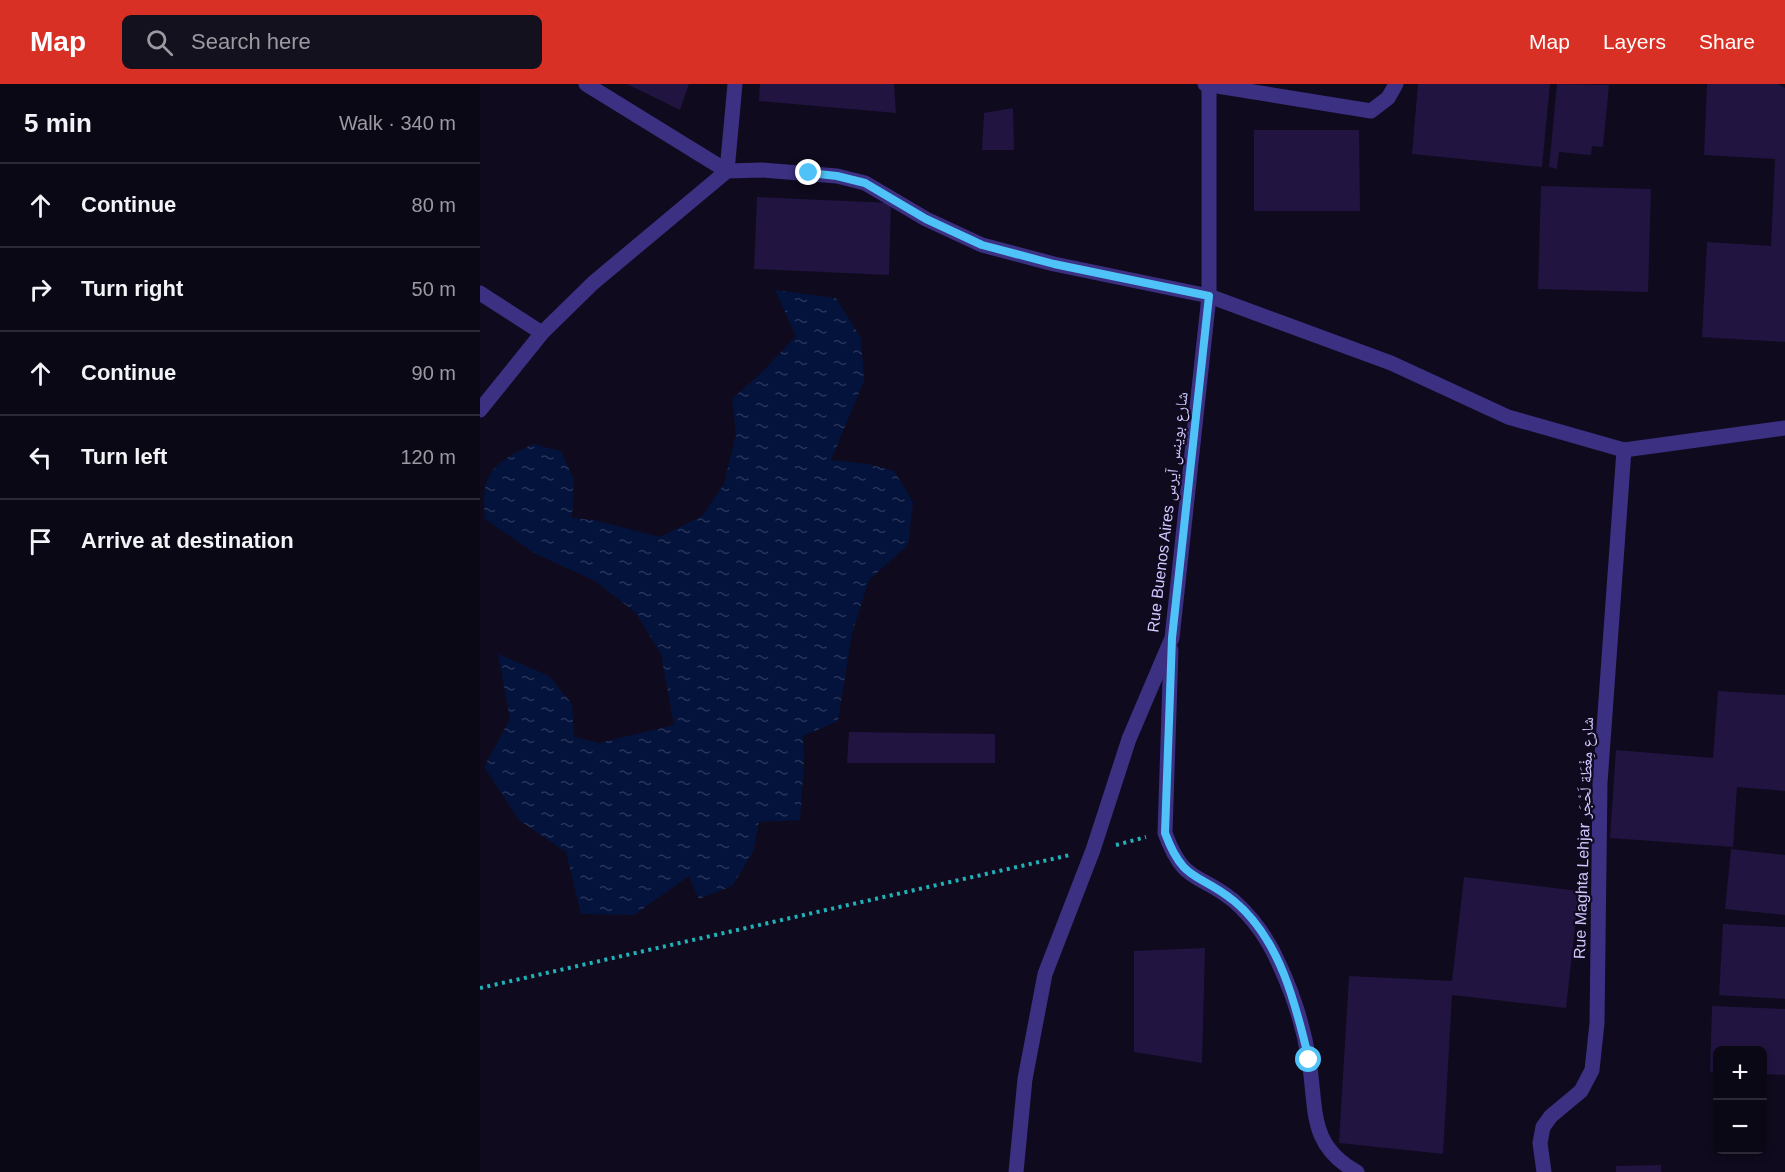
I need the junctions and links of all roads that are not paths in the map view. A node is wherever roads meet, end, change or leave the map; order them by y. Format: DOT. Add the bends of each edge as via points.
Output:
graph roads {
  1 [pos="586,84"];
  2 [pos="735,84"];
  3 [pos="1396,84"];
  4 [pos="1208,85"];
  5 [pos="727,171"];
  6 [pos="480,293"];
  7 [pos="1209,296"];
  8 [pos="542,333"];
  9 [pos="480,410"];
  10 [pos="1785,428"];
  11 [pos="1624,450"];
  12 [pos="1172,638"];
  13 [pos="1016,1172"];
  14 [pos="1357,1172"];
  15 [pos="1544,1172"];
  1 -- 5 [label="street"];
  2 -- 5 [label="street"];
  3 -- 4 [label="street" via="1388,98 1371,111"];
  4 -- 7 [label="street, Rue Buenos Aires شارع بوينس آيرس"];
  5 -- 7 [label="street" via="837,176 865,183 926,219 982,245"];
  5 -- 8 [label="street" via="593,284"];
  6 -- 8 [label="street"];
  7 -- 11 [label="street" via="1391,363 1508,417"];
  7 -- 12 [label="street, Rue Buenos Aires شارع بوينس آيرس"];
  8 -- 9 [label="street"];
  10 -- 11 [label="street"];
  11 -- 15 [label="street, Rue Maghta Lehjar شارع مِغْطَة لَحْجَر" via="1600,783 1597,1023 1592,1070 1581,1091 1551,1116 1544,1127 1540,1143"];
  12 -- 13 [label="street, Rue Buenos Aires شارع بوينس آيرس" via="1129,739 1093,850 1045,974 1025,1079"];
  12 -- 14 [label="street" via="1165,833 1174,858 1192,876 1233,900 1265,939 1299,1018 1309,1060 1315,1118 1327,1148 1338,1161"];
}
